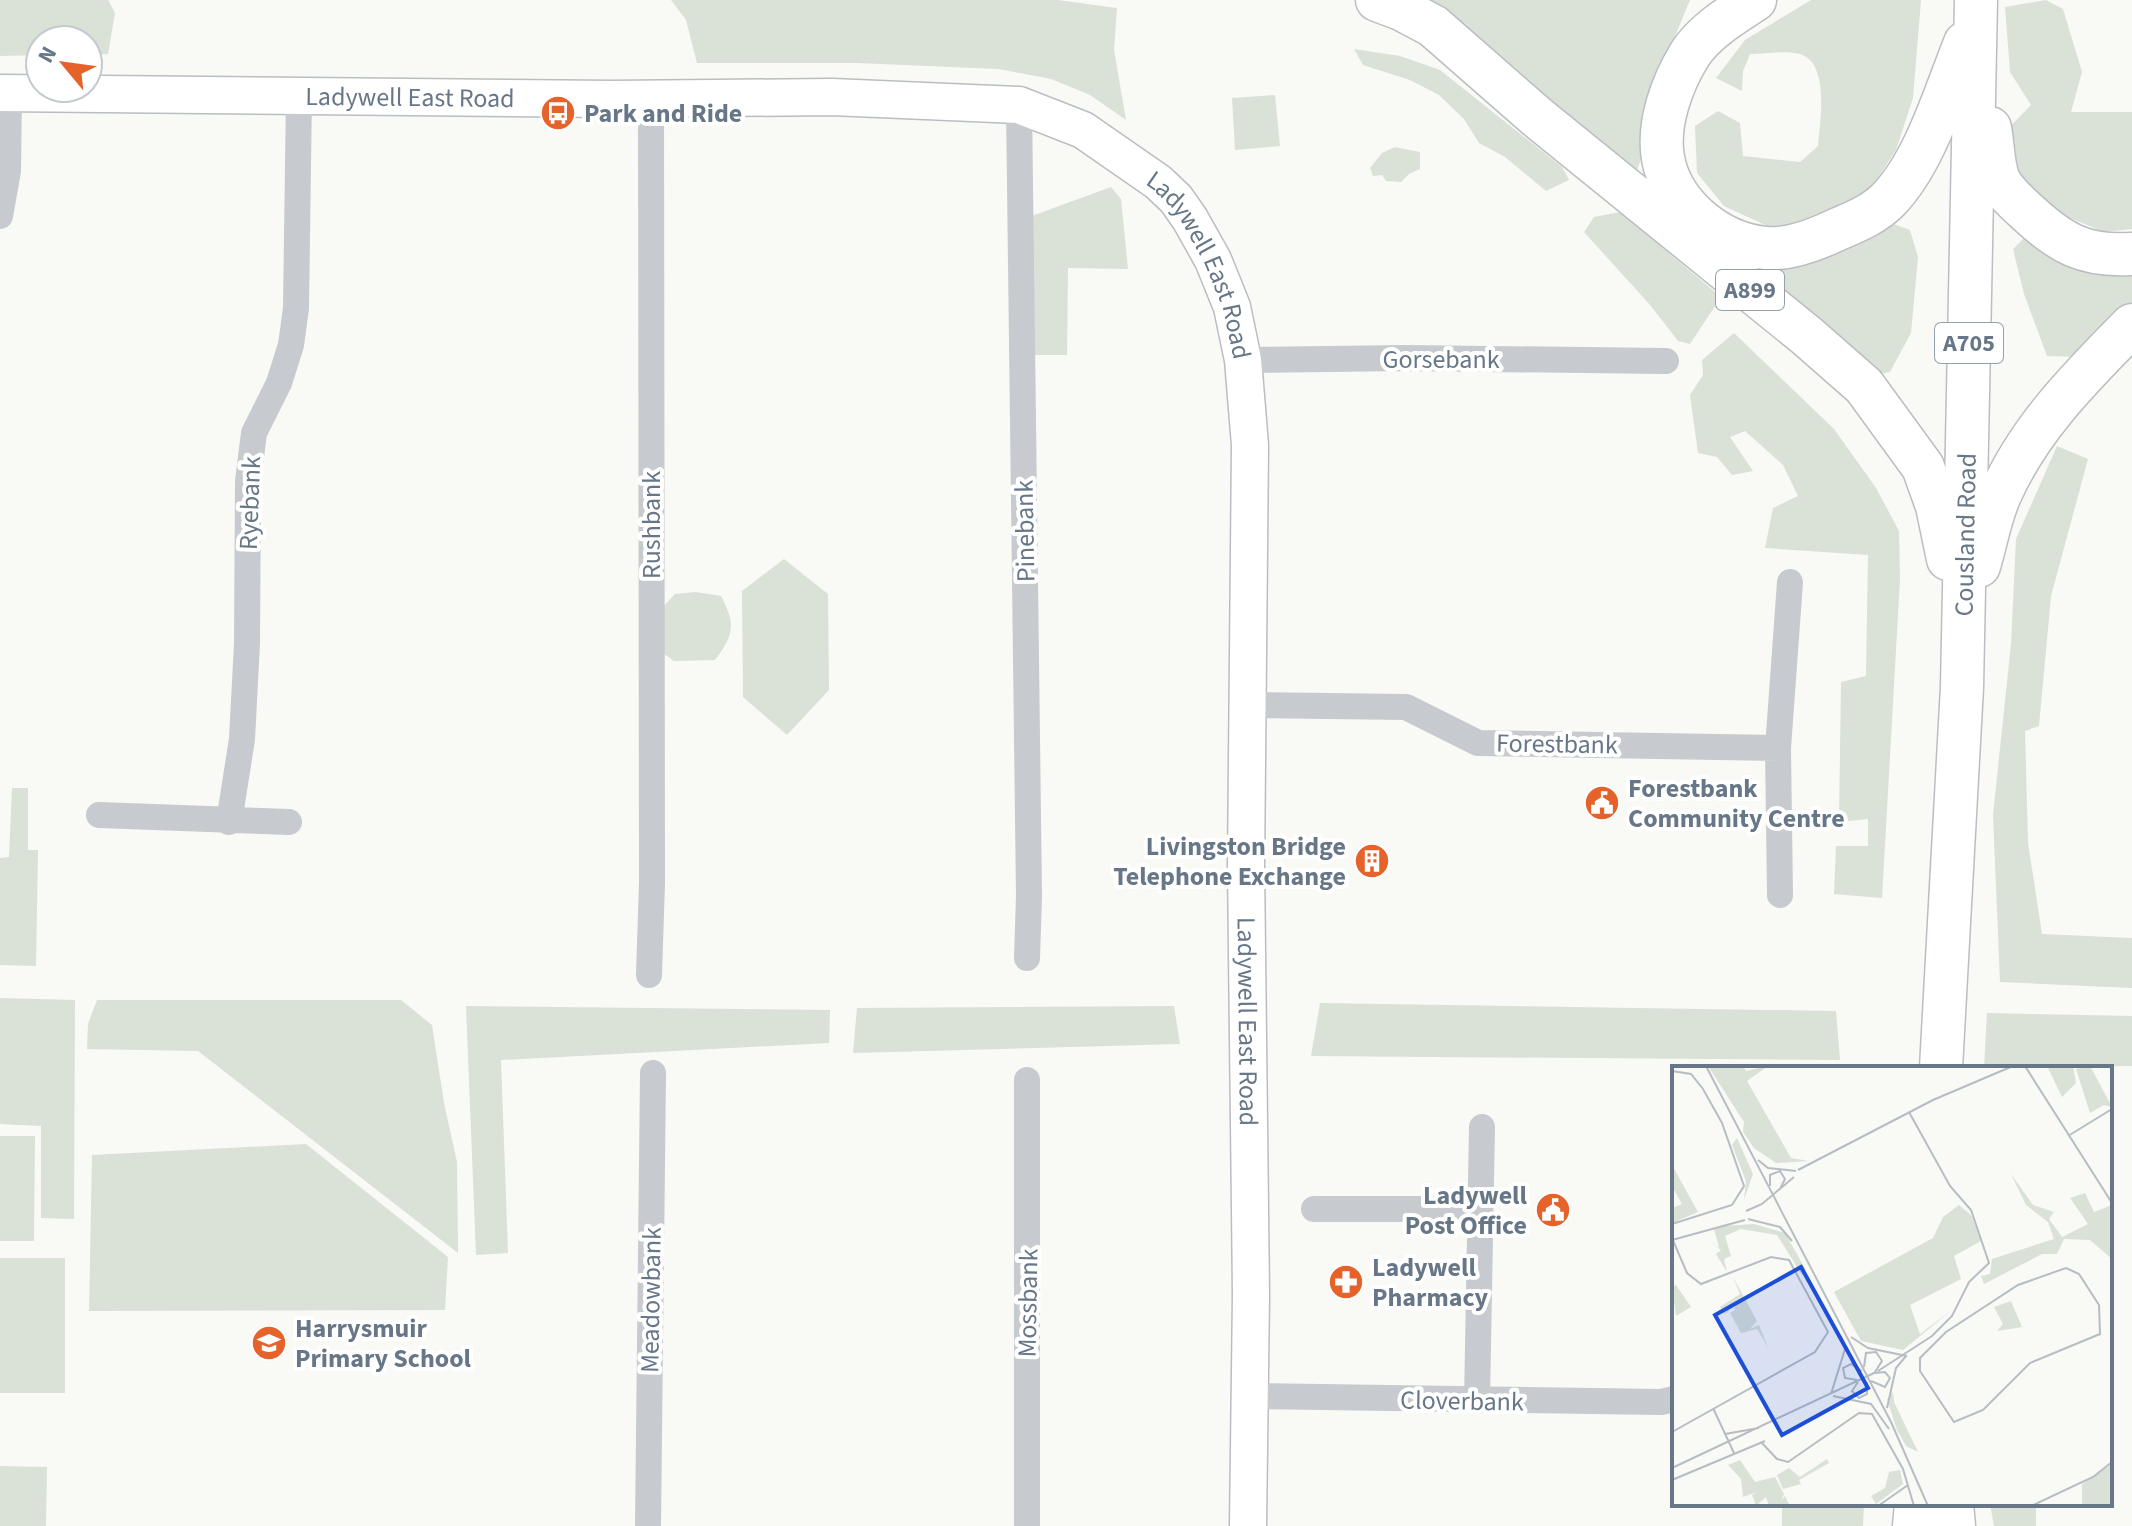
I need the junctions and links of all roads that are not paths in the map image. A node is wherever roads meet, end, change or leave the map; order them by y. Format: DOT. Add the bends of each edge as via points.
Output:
graph roads {
  1 [pos="1377,0"];
  2 [pos="1755,0"];
  3 [pos="1975,10"];
  4 [pos="5,93"];
  5 [pos="299,95"];
  6 [pos="651,99"];
  7 [pos="1019,105"];
  8 [pos="0,216"];
  9 [pos="2132,254"];
  10 [pos="2132,325"];
  11 [pos="1648,353"];
  12 [pos="1243,360"];
  13 [pos="1790,582"];
  14 [pos="1962,687"];
  15 [pos="1249,705"];
  16 [pos="1778,748"];
  17 [pos="99,815"];
  18 [pos="229,822"];
  19 [pos="289,822"];
  20 [pos="1780,895"];
  21 [pos="1027,958"];
  22 [pos="641,959"];
  23 [pos="1941,1066"];
  24 [pos="653,1073"];
  25 [pos="1027,1080"];
  26 [pos="1482,1127"];
  27 [pos="1314,1209"];
  28 [pos="1480,1209"];
  29 [pos="1250,1396"];
  30 [pos="1672,1399"];
  31 [pos="1477,1401"];
  32 [pos="1916,1506"];
  33 [pos="1952,1506"];
  34 [pos="648,1526"];
  35 [pos="1027,1526"];
  36 [pos="1248,1526"];
  37 [pos="1914,1526"];
  38 [pos="1954,1526"];
  1 -- 14 [label="main road, A899" via="1433,26 1864,386 1923,467 1937,506 1948,554"];
  2 -- 3 [label="main road" via="1690,53 1667,107 1663,159 1670,180 1693,213 1739,243 1767,248 1830,233 1872,214 1888,200 1907,177 1932,124"];
  3 -- 9 [label="main road" via="1998,178 2014,200 2064,243 2096,253"];
  3 -- 14 [label="main road, Cousland Road / A705"];
  4 -- 5 [label="street, Ladywell East Road"];
  4 -- 8 [label="street" via="8,171"];
  5 -- 6 [label="street, Ladywell East Road"];
  5 -- 18 [label="street, Ryebank" via="296,308 282,372 254,433 248,481 242,739"];
  6 -- 7 [label="street, Ladywell East Road" via="832,97"];
  6 -- 22 [label="street, Rushbank" via="652,825"];
  7 -- 12 [label="street, Ladywell East Road" via="1083,130 1176,199 1213,260 1232,307"];
  7 -- 21 [label="street, Pinebank"];
  10 -- 14 [label="main road" via="2059,402 1999,496 1978,569"];
  11 -- 12 [label="street, Gorsebank"];
  12 -- 15 [label="street, Ladywell East Road" via="1250,445"];
  13 -- 16 [label="street"];
  14 -- 23 [label="main road, Cousland Road / A705"];
  15 -- 16 [label="street, Forestbank" via="1406,707 1478,743"];
  15 -- 29 [label="street, Ladywell East Road"];
  16 -- 20 [label="street"];
  17 -- 18 [label="street"];
  18 -- 19 [label="street"];
  24 -- 34 [label="street, Meadowbank"];
  25 -- 35 [label="street, Mossbank"];
  26 -- 28 [label="street"];
  27 -- 28 [label="street"];
  28 -- 31 [label="street"];
  29 -- 31 [label="street, Cloverbank"];
  29 -- 36 [label="street, Ladywell East Road"];
  30 -- 31 [label="street, Cloverbank"];
  32 -- 37 [label="main road"];
  33 -- 38 [label="main road"];
}
